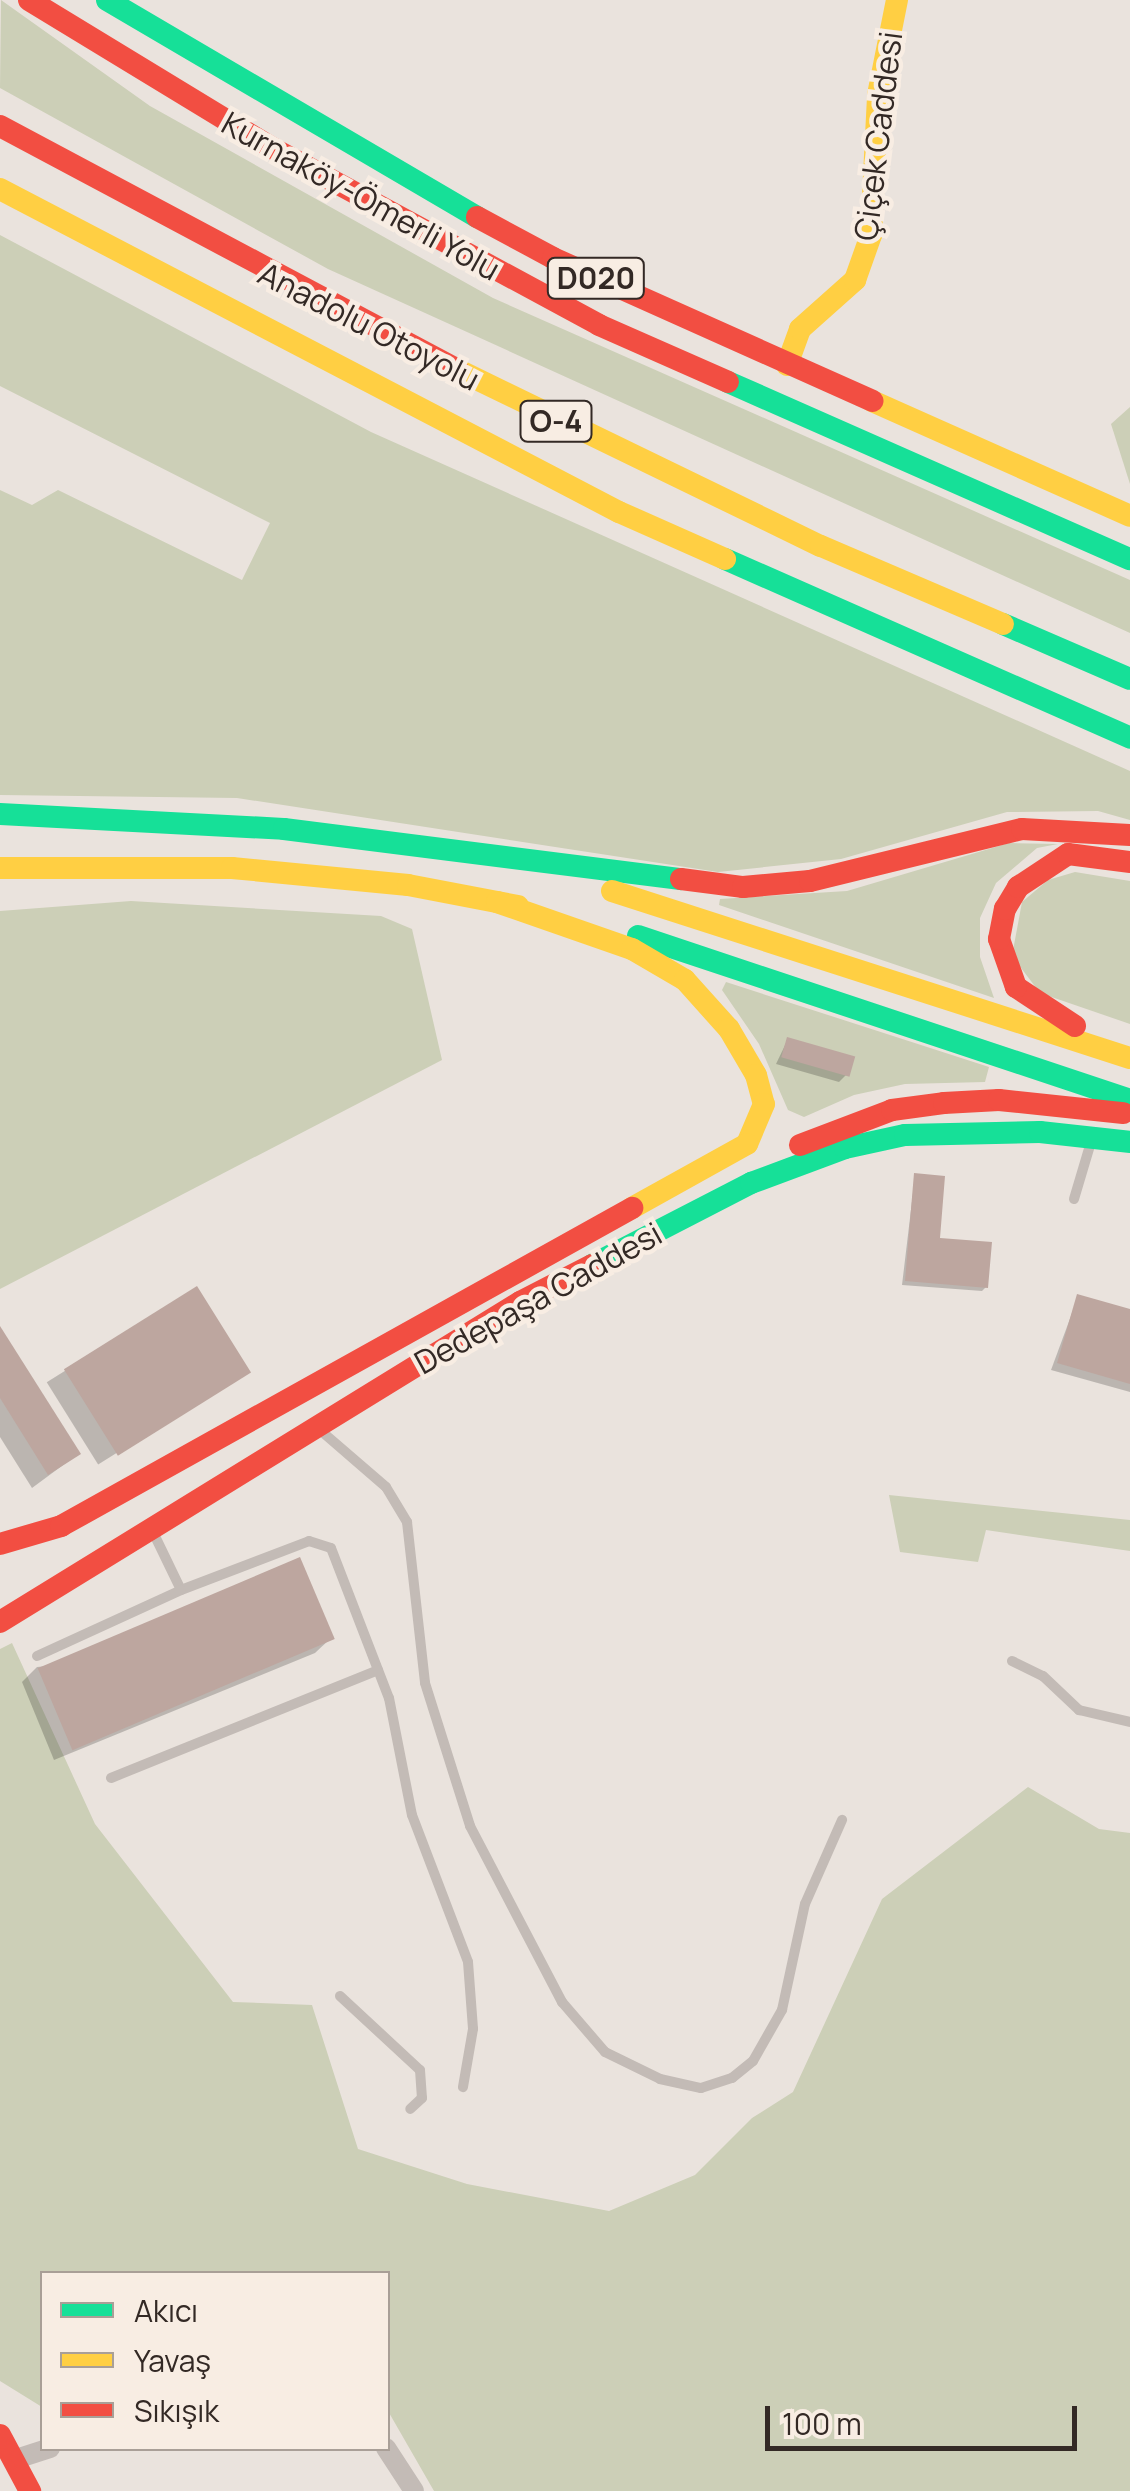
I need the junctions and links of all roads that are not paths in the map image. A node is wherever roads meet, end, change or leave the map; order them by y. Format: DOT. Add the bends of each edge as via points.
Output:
graph roads {
  1 [pos="29,0"];
  2 [pos="108,0"];
  3 [pos="897,0"];
  4 [pos="0,126"];
  5 [pos="0,189"];
  6 [pos="788,365"];
  7 [pos="1123,512"];
  8 [pos="1130,560"];
  9 [pos="1130,679"];
  10 [pos="1130,738"];
  11 [pos="0,814"];
  12 [pos="213,825"];
  13 [pos="0,831"];
  14 [pos="1130,835"];
  15 [pos="353,837"];
  16 [pos="1130,862"];
  17 [pos="0,868"];
  18 [pos="319,875"];
  19 [pos="0,890"];
  20 [pos="498,902"];
  21 [pos="1130,1049"];
  22 [pos="1130,1058"];
  23 [pos="1130,1100"];
  24 [pos="1130,1114"];
  25 [pos="1092,1137"];
  26 [pos="1130,1142"];
  27 [pos="1074,1199"];
  28 [pos="650,1235"];
  29 [pos="315,1425"];
  30 [pos="150,1526"];
  31 [pos="0,1544"];
  32 [pos="181,1590"];
  33 [pos="0,1622"];
  34 [pos="37,1656"];
  35 [pos="1012,1661"];
  36 [pos="378,1670"];
  37 [pos="1130,1722"];
  38 [pos="111,1778"];
  39 [pos="842,1820"];
  40 [pos="340,1996"];
  41 [pos="463,2087"];
  42 [pos="410,2109"];
  43 [pos="0,2436"];
  44 [pos="41,2451"];
  45 [pos="388,2451"];
  46 [pos="13,2460"];
  47 [pos="30,2491"];
  48 [pos="414,2491"];
  1 -- 8 [label="main road, Kurnaköy-Ömerli Yolu / D020" via="272,148 599,325"];
  2 -- 6 [label="main road, Kurnaköy-Ömerli Yolu / D020" via="350,148 553,258"];
  3 -- 6 [label="main road, Çiçek Caddesi" via="878,94 870,236 854,280 800,329"];
  4 -- 9 [label="main road, Anadolu Otoyolu / O-4" via="510,400 821,546"];
  5 -- 10 [label="main road, Anadolu Otoyolu / O-4" via="619,512"];
  6 -- 7 [label="main road, Kurnaköy-Ömerli Yolu / D020"];
  11 -- 12 [label="main road"];
  12 -- 13 [label="main road"];
  12 -- 15 [label="main road"];
  14 -- 15 [label="main road" via="1022,828 810,881 742,886 635,878"];
  15 -- 22 [label="main road" via="651,902"];
  16 -- 21 [label="main road" via="1068,854 1040,867 1018,887 1000,939 1003,961 1028,997"];
  17 -- 18 [label="main road" via="152,865"];
  18 -- 19 [label="main road" via="163,877"];
  18 -- 20 [label="main road"];
  20 -- 23 [label="main road" via="707,956"];
  20 -- 31 [label="main road, Dedepaşa Caddesi" via="632,949 685,980 729,1029 756,1075 764,1104 747,1144 724,1163 61,1526"];
  24 -- 28 [label="main road" via="1000,1100 892,1110 800,1145"];
  25 -- 26 [label="main road, Dedepaşa Caddesi"];
  25 -- 27 [label="lane"];
  25 -- 28 [label="main road, Dedepaşa Caddesi" via="981,1130 845,1148 751,1184"];
  28 -- 29 [label="main road, Dedepaşa Caddesi" via="520,1302"];
  29 -- 30 [label="main road, Dedepaşa Caddesi"];
  29 -- 39 [label="lane" via="386,1487 402,1512 415,1551 425,1683 470,1826 562,2002 605,2052 660,2079 701,2088 732,2078 753,2061 782,2010 805,1904"];
  30 -- 32 [label="lane"];
  30 -- 33 [label="main road, Dedepaşa Caddesi"];
  32 -- 34 [label="lane"];
  32 -- 36 [label="lane" via="310,1541 324,1544"];
  35 -- 37 [label="lane" via="1043,1676 1079,1710"];
  36 -- 38 [label="lane"];
  36 -- 41 [label="lane" via="412,1815 468,1962 473,2029"];
  40 -- 42 [label="lane" via="420,2070 422,2098"];
  43 -- 46 [label="main road"];
  44 -- 46 [label="street"];
  45 -- 48 [label="street"];
  46 -- 47 [label="main road"];
}
